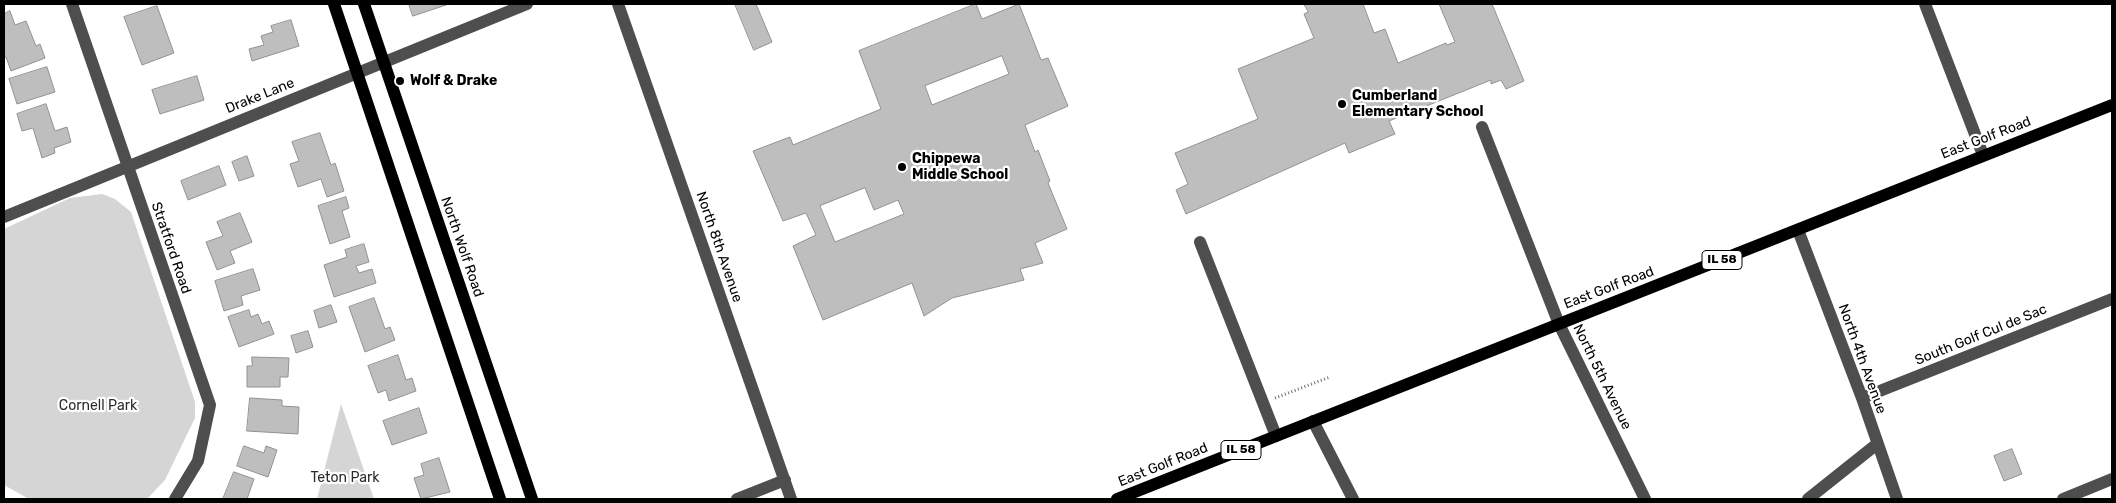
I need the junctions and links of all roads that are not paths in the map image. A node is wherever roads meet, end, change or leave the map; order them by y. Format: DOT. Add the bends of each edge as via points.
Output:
graph roads {
  1 [pos="72,4"];
  2 [pos="334,4"];
  3 [pos="364,4"];
  4 [pos="527,4"];
  5 [pos="618,4"];
  6 [pos="1925,4"];
  7 [pos="384,63"];
  8 [pos="358,74"];
  9 [pos="2112,105"];
  10 [pos="1482,127"];
  11 [pos="1983,155"];
  12 [pos="126,166"];
  13 [pos="4,217"];
  14 [pos="1798,230"];
  15 [pos="1200,242"];
  16 [pos="2112,299"];
  17 [pos="1559,324"];
  18 [pos="1862,398"];
  19 [pos="1313,421"];
  20 [pos="1276,436"];
  21 [pos="1877,444"];
  22 [pos="2112,479"];
  23 [pos="784,480"];
  24 [pos="175,499"];
  25 [pos="500,499"];
  26 [pos="532,499"];
  27 [pos="737,499"];
  28 [pos="791,499"];
  29 [pos="1117,499"];
  30 [pos="1353,499"];
  31 [pos="1645,499"];
  32 [pos="1808,499"];
  33 [pos="1897,499"];
  34 [pos="2063,499"];
  1 -- 12 [label="street, Stratford Road"];
  2 -- 8 [label="main road"];
  3 -- 7 [label="main road, North Wolf Road"];
  4 -- 7 [label="street, Drake Lane"];
  5 -- 23 [label="street, North 8th Avenue"];
  6 -- 11 [label="street"];
  7 -- 8 [label="street, Drake Lane"];
  7 -- 26 [label="main road, North Wolf Road"];
  8 -- 12 [label="street, Drake Lane"];
  8 -- 25 [label="main road"];
  9 -- 11 [label="main road, East Golf Road / IL 58"];
  10 -- 17 [label="street, North 5th Avenue"];
  11 -- 14 [label="main road, East Golf Road / IL 58"];
  12 -- 13 [label="street, Drake Lane"];
  12 -- 24 [label="street, Stratford Road" via="210,405 198,461"];
  14 -- 17 [label="main road, East Golf Road / IL 58"];
  14 -- 18 [label="street, North 4th Avenue"];
  15 -- 20 [label="street"];
  16 -- 18 [label="street, South Golf Cul de Sac"];
  17 -- 19 [label="main road, East Golf Road / IL 58"];
  17 -- 31 [label="street, North 5th Avenue"];
  18 -- 21 [label="street, North 4th Avenue"];
  19 -- 20 [label="main road, East Golf Road / IL 58"];
  19 -- 30 [label="street"];
  20 -- 29 [label="main road, East Golf Road / IL 58"];
  21 -- 32 [label="street"];
  21 -- 33 [label="street, North 4th Avenue"];
  22 -- 34 [label="street"];
  23 -- 27 [label="street"];
  23 -- 28 [label="street, North 8th Avenue"];
}
